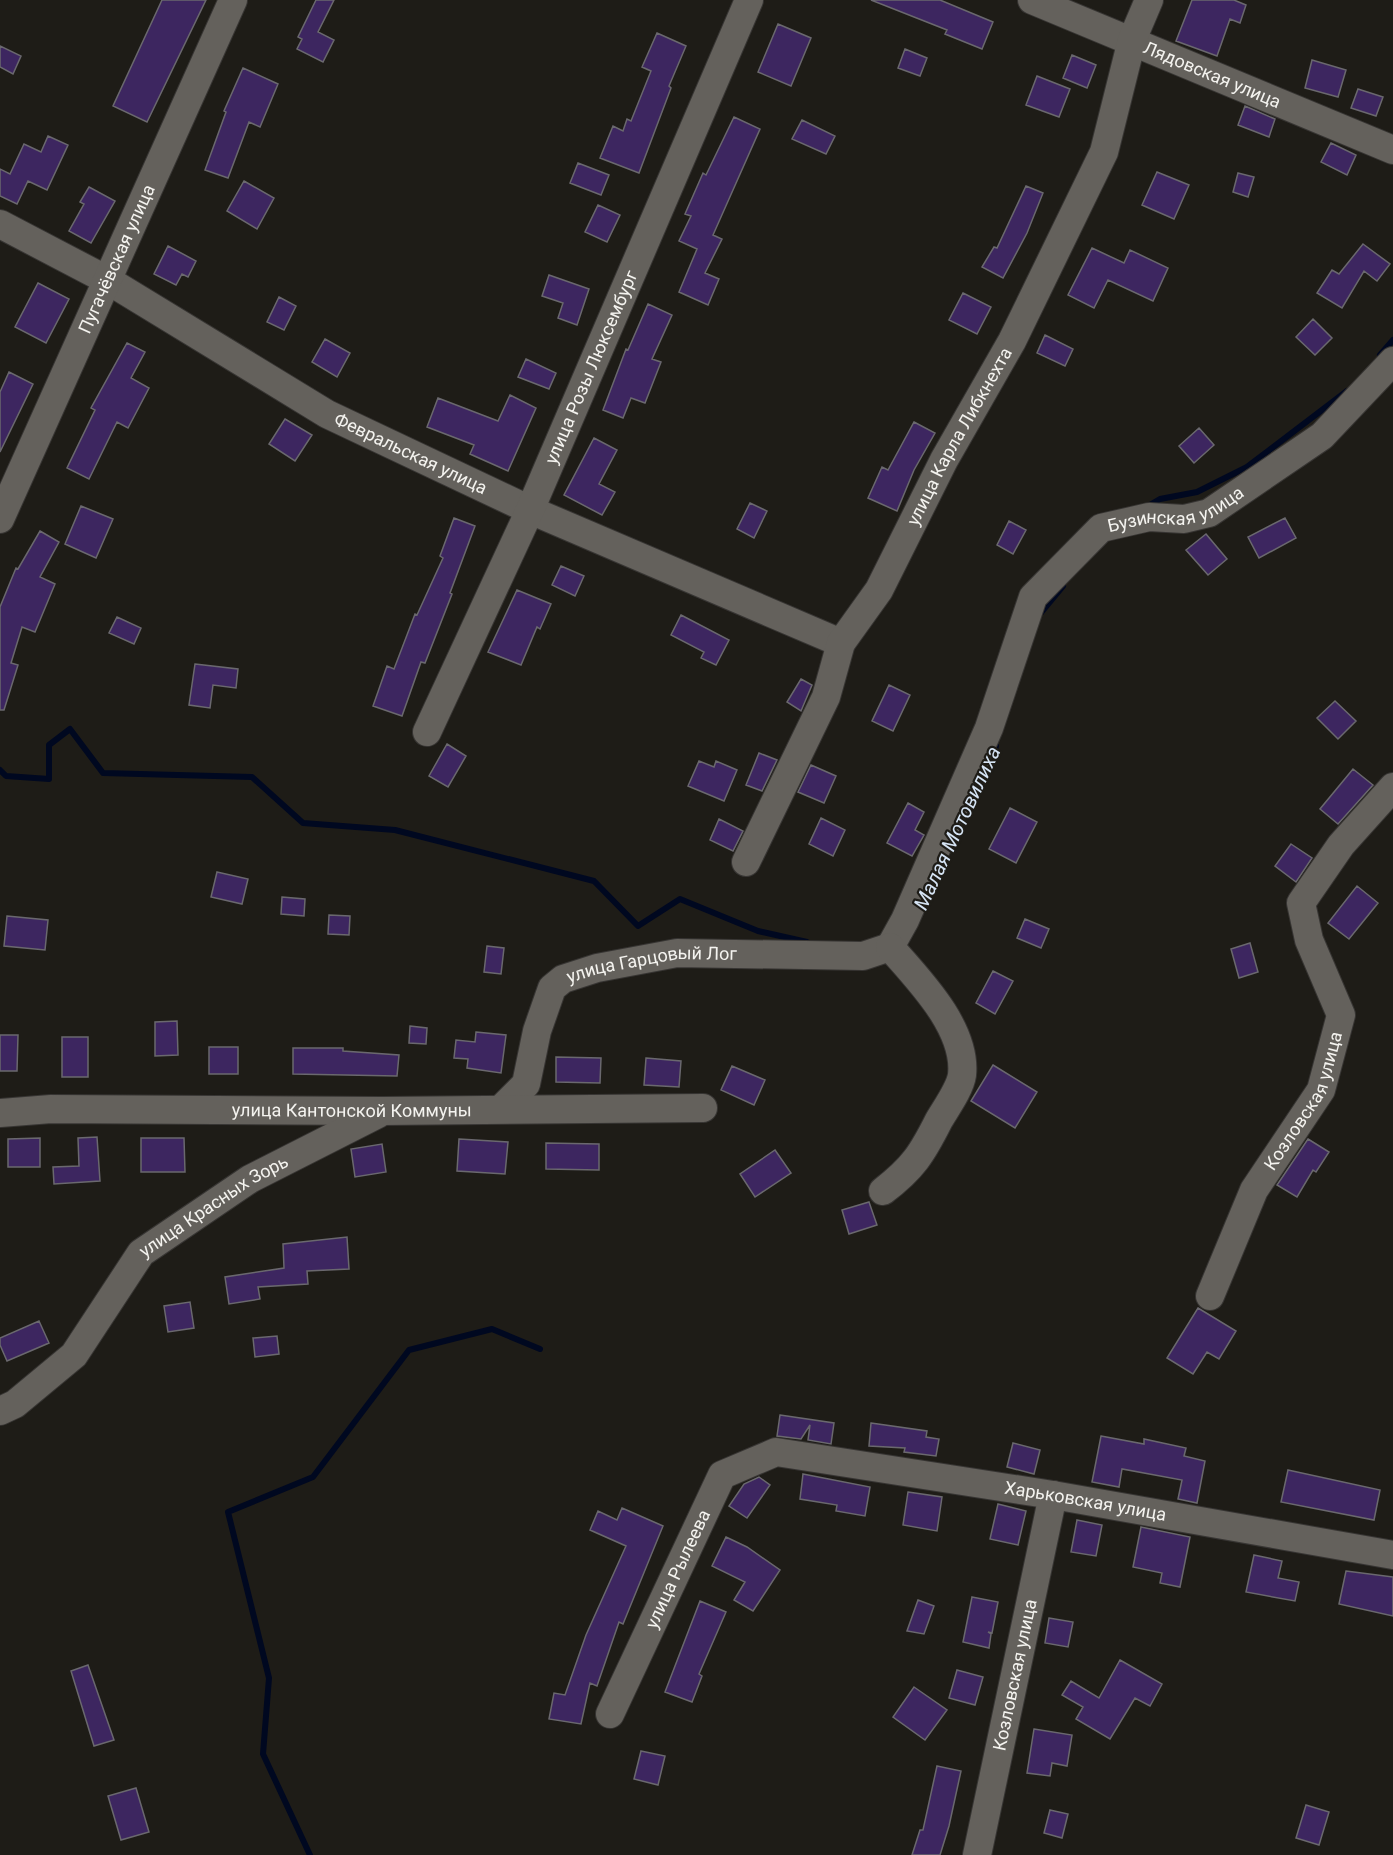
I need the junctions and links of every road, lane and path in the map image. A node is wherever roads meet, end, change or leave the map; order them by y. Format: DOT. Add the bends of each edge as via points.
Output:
graph roads {
  1 [pos="233,0"];
  2 [pos="749,0"];
  3 [pos="1032,0"];
  4 [pos="1149,0"];
  5 [pos="1132,40"];
  6 [pos="1393,150"];
  7 [pos="0,224"];
  8 [pos="109,281"];
  9 [pos="1393,361"];
  10 [pos="530,510"];
  11 [pos="0,519"];
  12 [pos="841,643"];
  13 [pos="428,732"];
  14 [pos="1393,787"];
  15 [pos="746,862"];
  16 [pos="890,947"];
  17 [pos="703,1108"];
  18 [pos="501,1109"];
  19 [pos="382,1111"];
  20 [pos="0,1113"];
  21 [pos="883,1191"];
  22 [pos="1210,1296"];
  23 [pos="0,1411"];
  24 [pos="776,1452"];
  25 [pos="1053,1495"];
  26 [pos="1393,1555"];
  27 [pos="610,1714"];
  28 [pos="977,1855"];
  1 -- 8 [label="street, Пугачёвская улица"];
  2 -- 10 [label="street, улица Розы Люксембург"];
  3 -- 5 [label="street, Лядовская улица"];
  4 -- 5 [label="street, улица Карла Либкнехта"];
  5 -- 6 [label="street, Лядовская улица"];
  5 -- 12 [label="street, улица Карла Либкнехта" via="1104,152 1012,341 944,460 879,590"];
  7 -- 8 [label="street, Февральская улица"];
  8 -- 10 [label="street, Февральская улица" via="327,414"];
  8 -- 11 [label="street, Пугачёвская улица"];
  9 -- 16 [label="street, Бузинская улица" via="1322,436 1209,513 1184,519 1149,517 1101,528 1033,597 989,728"];
  10 -- 12 [label="street, Февральская улица"];
  10 -- 13 [label="street, улица Розы Люксембург"];
  12 -- 15 [label="street, улица Карла Либкнехта" via="826,697"];
  14 -- 22 [label="street, Козловская улица" via="1341,845 1301,903 1309,940 1341,1015 1321,1090 1254,1190"];
  16 -- 18 [label="street, улица Гарцовый Лог" via="863,956 677,953 597,968 563,979 552,988 537,1031 526,1084"];
  16 -- 21 [label="street" via="924,986 957,1038 962,1077 923,1151 908,1172"];
  17 -- 18 [label="street, улица Кантонской Коммуны"];
  18 -- 19 [label="street, улица Кантонской Коммуны"];
  19 -- 20 [label="street, улица Кантонской Коммуны" via="51,1109"];
  19 -- 23 [label="street, улица Красных Зорь" via="250,1179 141,1253 74,1355 15,1404"];
  24 -- 25 [label="street, Харьковская улица"];
  24 -- 27 [label="street, улица Рылеева" via="722,1475"];
  25 -- 26 [label="street, Харьковская улица"];
  25 -- 28 [label="street, Козловская улица"];
}
